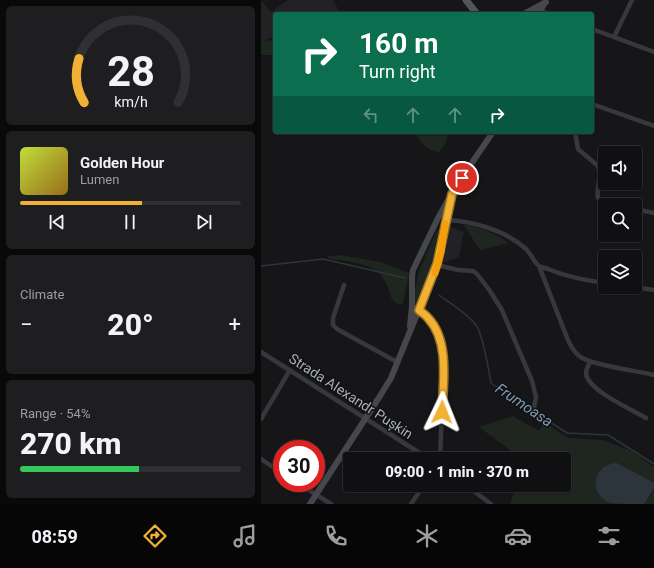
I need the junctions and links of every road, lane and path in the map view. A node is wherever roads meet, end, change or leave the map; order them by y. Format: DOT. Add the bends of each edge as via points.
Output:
graph roads {
  1 [pos="466,0"];
  2 [pos="632,0"];
  3 [pos="546,1"];
  4 [pos="475,12"];
  5 [pos="527,12"];
  6 [pos="539,12"];
  7 [pos="594,30"];
  8 [pos="614,37"];
  9 [pos="654,52"];
  10 [pos="594,105"];
  11 [pos="654,126"];
  12 [pos="492,134"];
  13 [pos="575,134"];
  14 [pos="452,194"];
  15 [pos="598,198"];
  16 [pos="642,210"];
  17 [pos="654,213"];
  18 [pos="446,220"];
  19 [pos="434,227"];
  20 [pos="444,232"];
  21 [pos="437,264"];
  22 [pos="539,266"];
  23 [pos="598,282"];
  24 [pos="344,285"];
  25 [pos="642,288"];
  26 [pos="654,290"];
  27 [pos="412,303"];
  28 [pos="420,308"];
  29 [pos="409,331"];
  30 [pos="261,352"];
  31 [pos="397,362"];
  32 [pos="590,362"];
  33 [pos="290,370"];
  34 [pos="654,375"];
  35 [pos="534,408"];
  36 [pos="366,418"];
  37 [pos="645,418"];
  38 [pos="261,419"];
  39 [pos="418,452"];
  40 [pos="440,452"];
  41 [pos="261,459"];
  42 [pos="273,467"];
  43 [pos="313,492"];
  44 [pos="419,492"];
  45 [pos="475,492"];
  46 [pos="316,494"];
  47 [pos="310,504"];
  48 [pos="331,504"];
  49 [pos="411,504"];
  50 [pos="491,504"];
  1 -- 4 [label="main road"];
  2 -- 8 [label="street"];
  3 -- 5 [label="main road"];
  3 -- 6 [label="main road"];
  7 -- 8 [label="street"];
  8 -- 9 [label="street"];
  10 -- 11 [label="street"];
  12 -- 14 [label="main road"];
  13 -- 15 [label="street" via="578,148 600,170"];
  14 -- 18 [label="main road"];
  14 -- 19 [label="main road"];
  16 -- 17 [label="street"];
  18 -- 20 [label="main road"];
  18 -- 22 [label="street" via="461,220 501,234 517,242"];
  19 -- 20 [label="main road" via="441,226"];
  19 -- 27 [label="main road" via="412,273"];
  20 -- 21 [label="main road"];
  21 -- 28 [label="main road"];
  21 -- 35 [label="street" via="473,271 490,291 502,310 533,382 537,397"];
  22 -- 23 [label="street" via="565,275"];
  22 -- 32 [label="street" via="571,346"];
  24 -- 31 [label="street" via="333,325"];
  25 -- 26 [label="street"];
  27 -- 28 [label="main road"];
  27 -- 29 [label="main road"];
  28 -- 29 [label="main road"];
  28 -- 40 [label="street" via="435,329 443,348"];
  29 -- 31 [label="main road"];
  30 -- 33 [label="street, Strada Alexandr Pușkin"];
  31 -- 36 [label="main road" via="387,386"];
  32 -- 34 [label="street"];
  32 -- 37 [label="street" via="587,375 593,385 608,397"];
  33 -- 36 [label="street, Strada Alexandr Pușkin"];
  33 -- 38 [label="street"];
  36 -- 39 [label="street, Strada Alexandr Pușkin"];
  36 -- 46 [label="main road"];
  41 -- 42 [label="street"];
  43 -- 46 [label="street"];
  44 -- 49 [label="street"];
  45 -- 50 [label="street"];
  46 -- 47 [label="main road"];
  46 -- 48 [label="street"];
}
